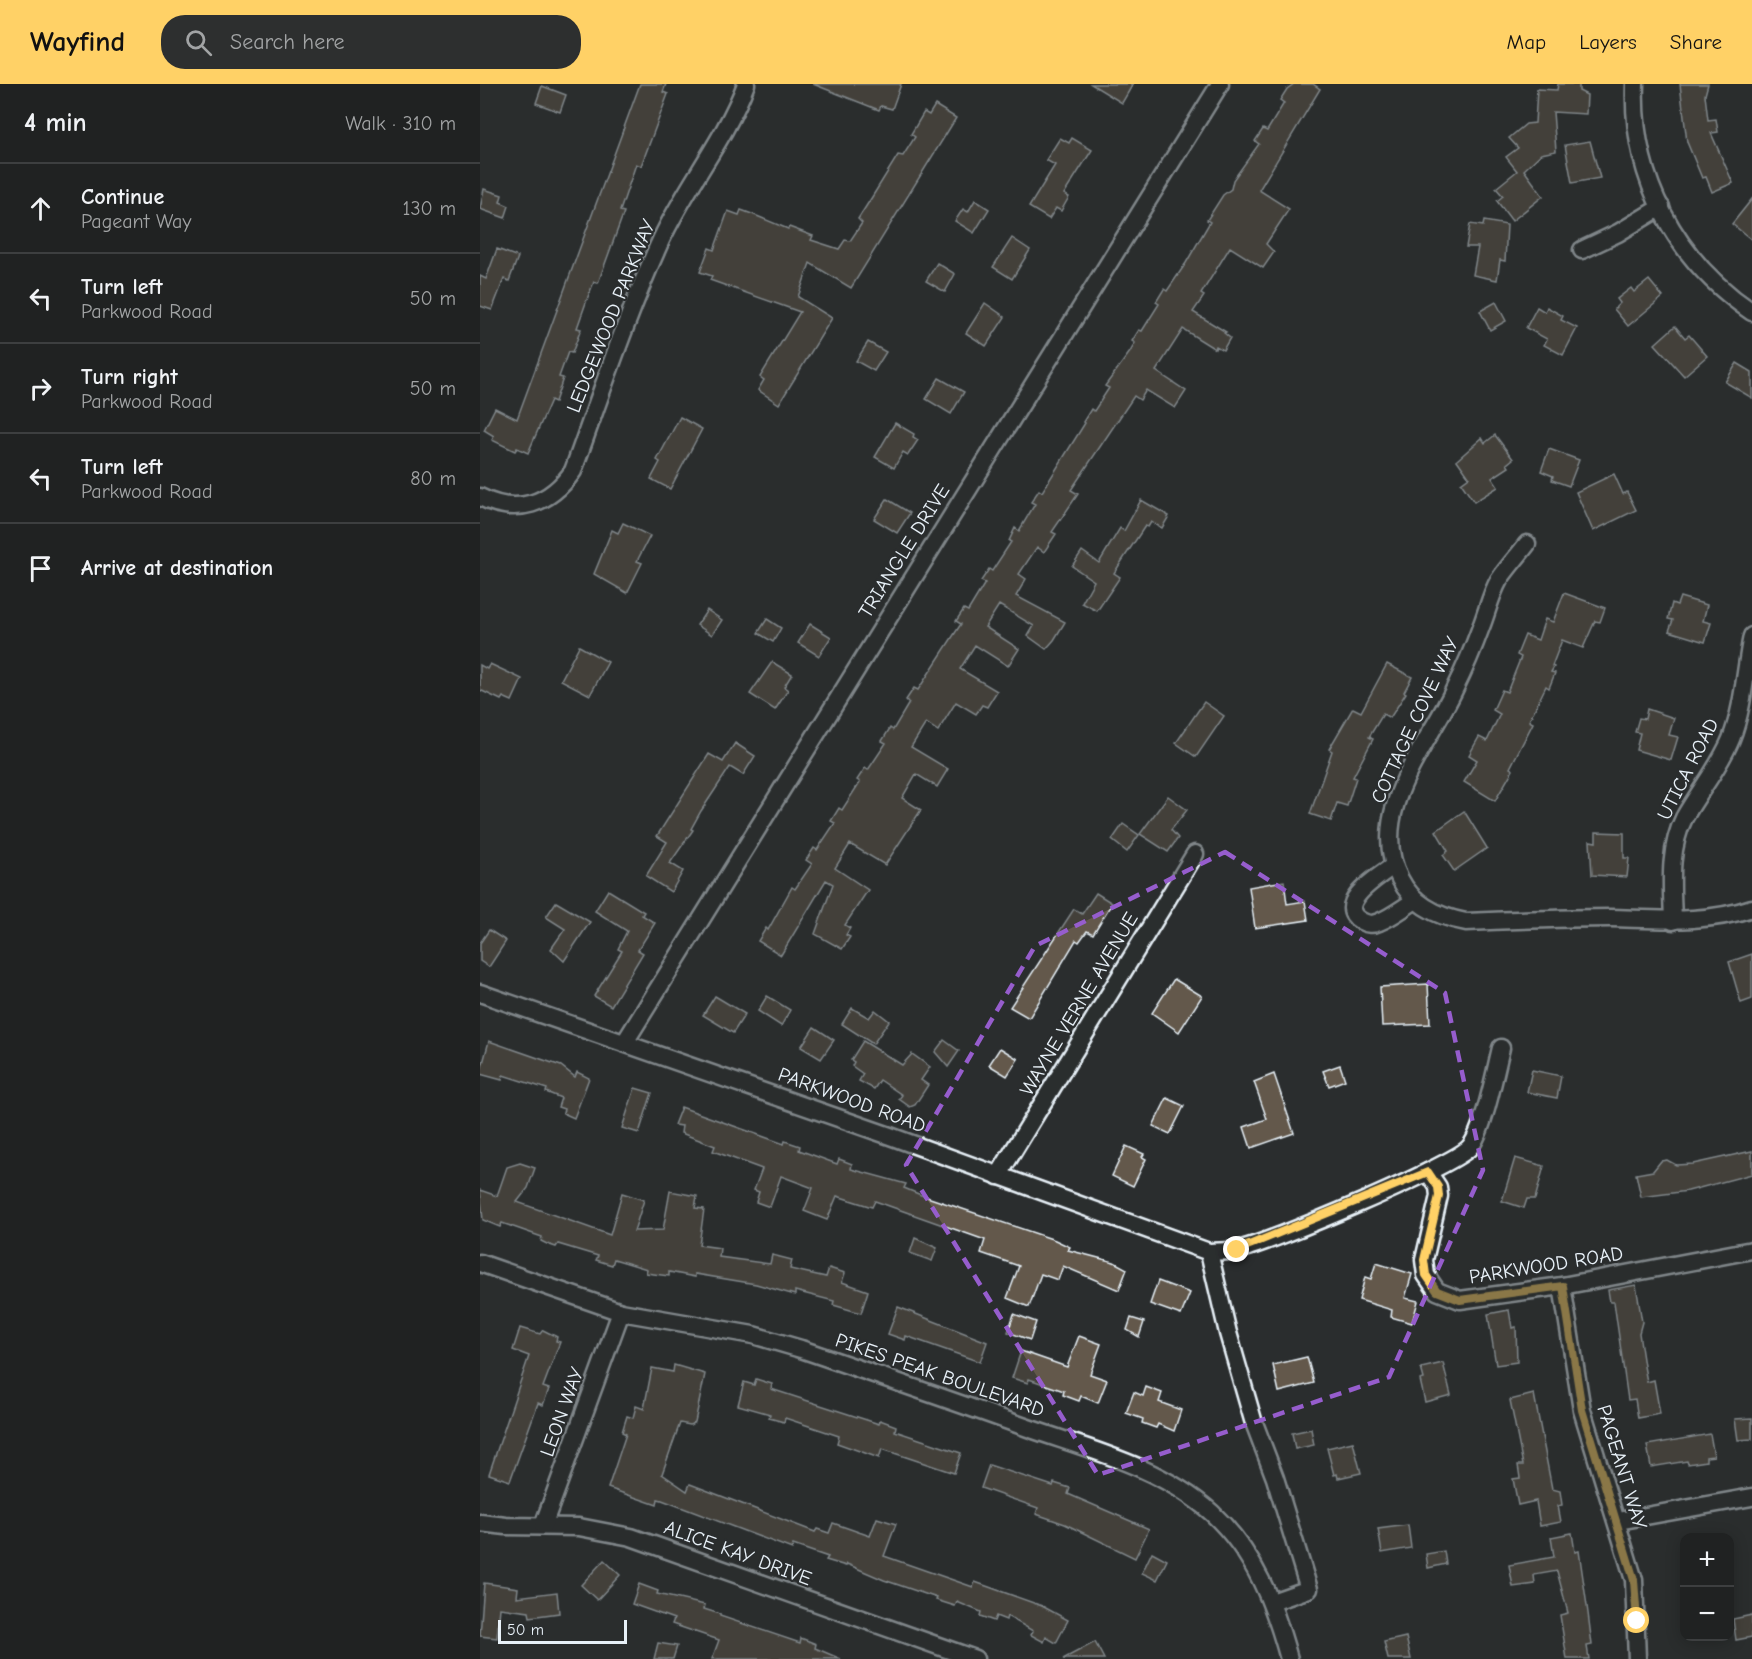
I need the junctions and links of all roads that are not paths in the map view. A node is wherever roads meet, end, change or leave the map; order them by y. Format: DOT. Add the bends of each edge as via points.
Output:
graph roads {
  1 [pos="746,84"];
  2 [pos="1220,84"];
  3 [pos="1635,84"];
  4 [pos="1661,207"];
  5 [pos="1582,250"];
  6 [pos="1752,312"];
  7 [pos="480,496"];
  8 [pos="1527,544"];
  9 [pos="1752,636"];
  10 [pos="1195,854"];
  11 [pos="1393,866"];
  12 [pos="1416,900"];
  13 [pos="1752,909"];
  14 [pos="1673,921"];
  15 [pos="480,993"];
  16 [pos="625,1042"];
  17 [pos="1501,1048"];
  18 [pos="1428,1172"];
  19 [pos="998,1176"];
  20 [pos="1752,1250"];
  21 [pos="1209,1252"];
  22 [pos="480,1263"];
  23 [pos="1563,1286"];
  24 [pos="621,1312"];
  25 [pos="1752,1497"];
  26 [pos="1618,1521"];
  27 [pos="480,1523"];
  28 [pos="543,1527"];
  29 [pos="1272,1602"];
  30 [pos="975,1659"];
  31 [pos="1289,1659"];
  32 [pos="1637,1659"];
  1 -- 7 [label="street, LEDGEWOOD PARKWAY" via="724,134 661,240 573,471 554,494 525,507 501,505"];
  2 -- 16 [label="street, TRIANGLE DRIVE"];
  3 -- 4 [label="street" via="1636,128 1642,160"];
  4 -- 5 [label="street"];
  4 -- 6 [label="street" via="1693,261 1710,280"];
  8 -- 11 [label="street, COTTAGE COVE WAY" via="1498,582 1473,650 1392,812 1389,846"];
  9 -- 14 [label="street, UTICA ROAD" via="1731,739 1683,820 1675,842"];
  10 -- 19 [label="street, WAYNE VERNE AVENUE"];
  11 -- 12 [label="street, COTTAGE COVE WAY"];
  11 -- 12 [label="street" via="1356,896 1353,907 1357,918 1366,924 1377,923"];
  12 -- 14 [label="street, COTTAGE COVE WAY" via="1448,918 1467,922 1612,918"];
  13 -- 14 [label="street, COTTAGE COVE WAY"];
  15 -- 16 [label="street, PARKWOOD ROAD"];
  16 -- 19 [label="street, PARKWOOD ROAD"];
  17 -- 18 [label="street, PARKWOOD ROAD" via="1470,1147"];
  18 -- 21 [label="street, PARKWOOD ROAD" via="1259,1242 1237,1250"];
  18 -- 23 [label="street, PARKWOOD ROAD" via="1439,1196 1424,1260 1426,1275 1437,1291 1460,1300"];
  19 -- 21 [label="street, PARKWOOD ROAD"];
  20 -- 23 [label="street, PARKWOOD ROAD"];
  21 -- 29 [label="street" via="1253,1420 1309,1589"];
  22 -- 24 [label="street, PIKES PEAK BOULEVARD"];
  23 -- 26 [label="street, PAGEANT WAY" via="1582,1410"];
  24 -- 28 [label="street, LEON WAY"];
  24 -- 29 [label="street, PIKES PEAK BOULEVARD" via="753,1335 801,1349 1154,1474 1189,1495 1228,1531 1253,1563"];
  25 -- 26 [label="street"];
  26 -- 32 [label="street, PAGEANT WAY" via="1634,1580"];
  27 -- 28 [label="street, ALICE KAY DRIVE"];
  28 -- 30 [label="street, ALICE KAY DRIVE" via="597,1528 631,1537"];
  29 -- 31 [label="street, PIKES PEAK BOULEVARD"];
}
